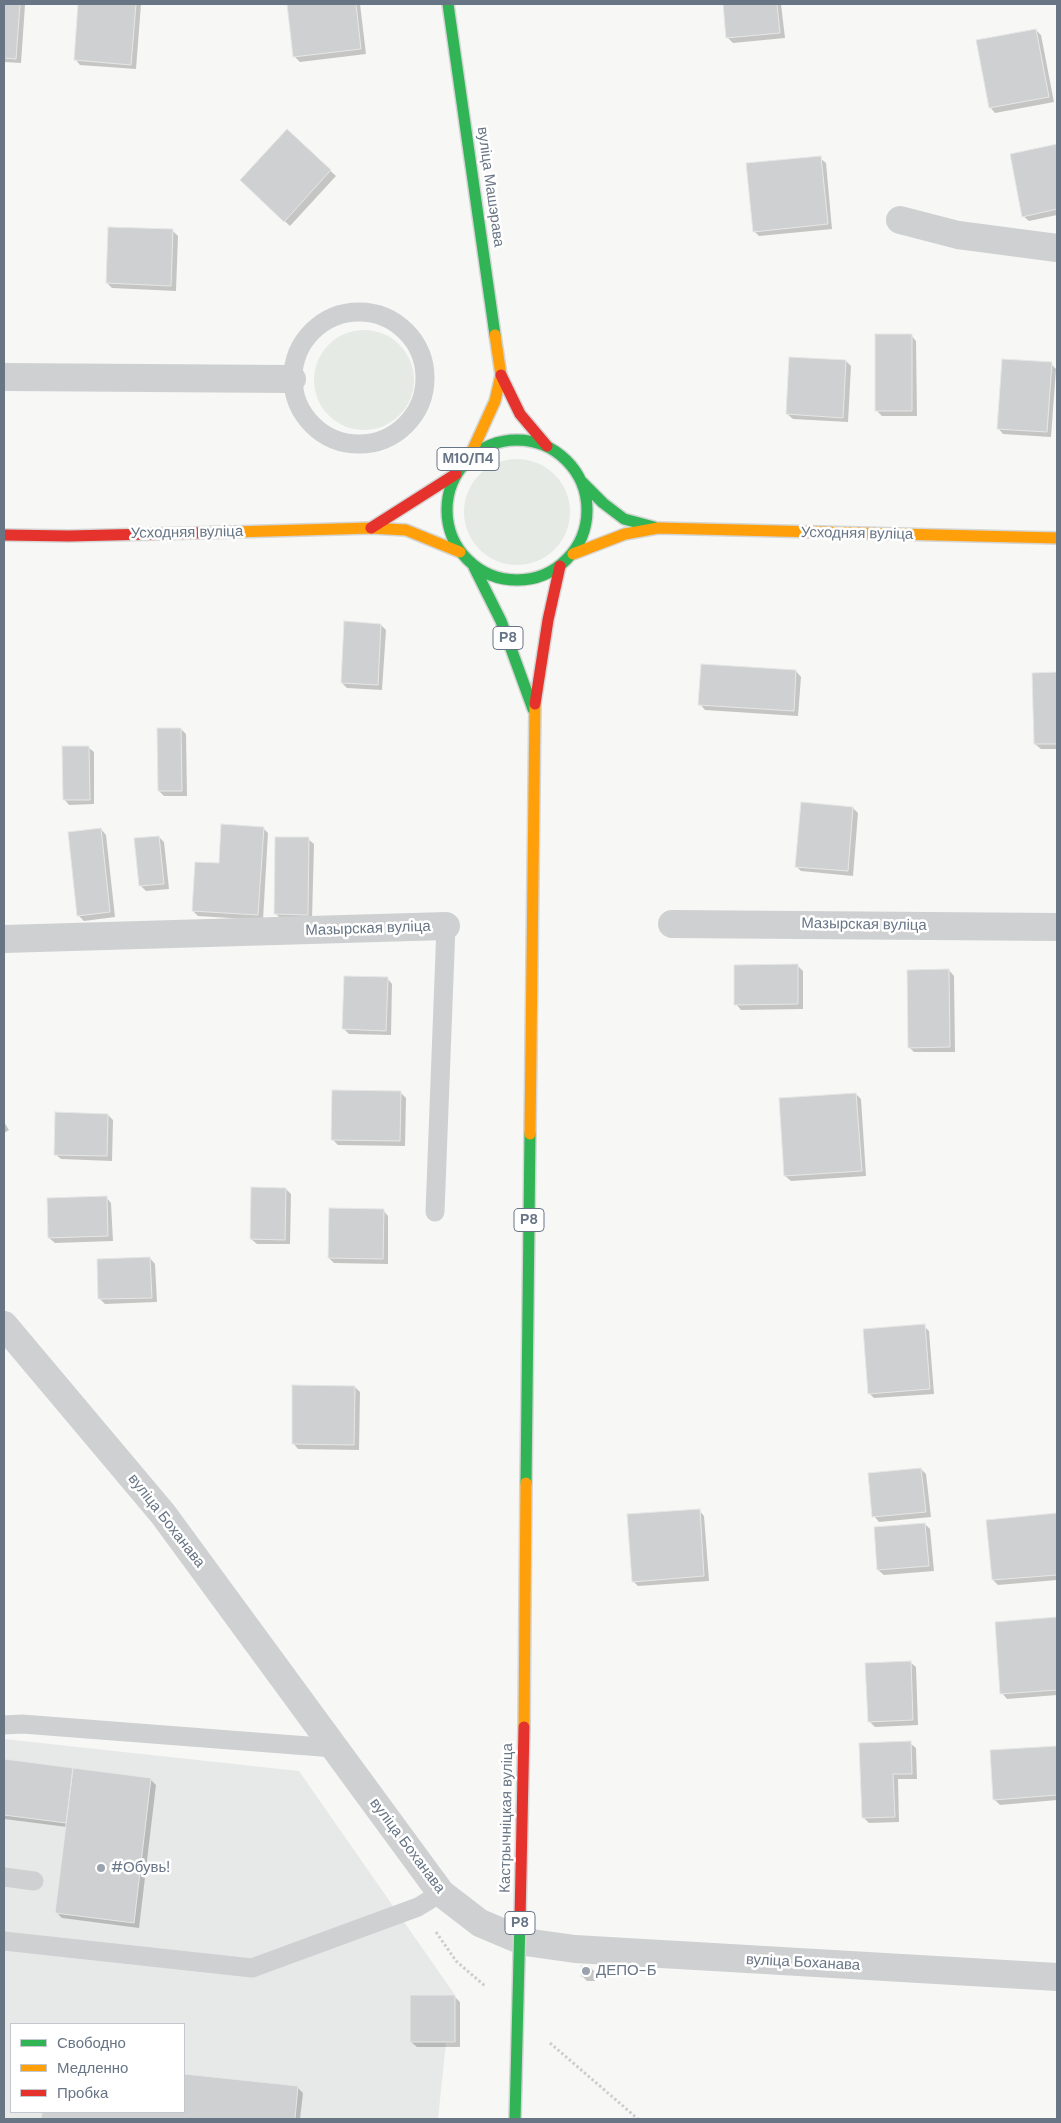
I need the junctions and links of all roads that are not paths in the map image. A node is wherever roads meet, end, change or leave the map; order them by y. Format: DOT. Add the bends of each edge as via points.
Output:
graph roads {
  1 [pos="448,4"];
  2 [pos="900,220"];
  3 [pos="1057,248"];
  4 [pos="501,375"];
  5 [pos="4,377"];
  6 [pos="292,379"];
  7 [pos="547,446"];
  8 [pos="469,458"];
  9 [pos="456,474"];
  10 [pos="582,482"];
  11 [pos="370,528"];
  12 [pos="658,528"];
  13 [pos="4,535"];
  14 [pos="1057,538"];
  15 [pos="460,552"];
  16 [pos="573,554"];
  17 [pos="560,566"];
  18 [pos="474,567"];
  19 [pos="534,713"];
  20 [pos="672,924"];
  21 [pos="446,926"];
  22 [pos="1057,927"];
  23 [pos="4,939"];
  24 [pos="435,1212"];
  25 [pos="4,1325"];
  26 [pos="4,1725"];
  27 [pos="334,1748"];
  28 [pos="4,1877"];
  29 [pos="34,1881"];
  30 [pos="441,1893"];
  31 [pos="4,1941"];
  32 [pos="1057,1977"];
  33 [pos="515,2119"];
  1 -- 4 [label="main road, вуліца Машэрава"];
  2 -- 3 [label="street" via="958,235"];
  4 -- 7 [label="main road, вуліца Машэрава" via="520,414"];
  4 -- 8 [label="main road, вуліца Машэрава" via="495,401"];
  5 -- 6 [label="street"];
  6 -- 6 [label="lane" via="296,356 309,334 326,319 346,312 369,312 392,320 413,340 426,373 423,396 402,429 370,443 346,443 320,431 304,415 294,394"];
  7 -- 8 [label="main road, М10/П4" via="527,440 506,440 486,446"];
  7 -- 10 [label="main road, М10/П4" via="565,458"];
  8 -- 9 [label="main road, М10/П4"];
  9 -- 11 [label="main road, Усходняя вуліца / М10/П4"];
  9 -- 15 [label="main road, М10/П4" via="448,493 446,516 450,534"];
  10 -- 12 [label="main road, Усходняя вуліца" via="603,504 624,519"];
  10 -- 16 [label="main road, М10/П4" via="589,509 585,534"];
  11 -- 13 [label="main road, Усходняя вуліца / М10/П4"];
  11 -- 15 [label="main road, Усходняя вуліца / М10/П4" via="406,530"];
  12 -- 14 [label="main road, Усходняя вуліца"];
  12 -- 16 [label="main road, Усходняя вуліца" via="625,534"];
  15 -- 18 [label="main road, М10/П4"];
  16 -- 17 [label="main road, М10/П4"];
  17 -- 18 [label="main road, М10/П4" via="544,576 526,580 490,576"];
  17 -- 19 [label="main road, Р8"];
  18 -- 19 [label="main road, Р8" via="501,621"];
  19 -- 33 [label="main road, Кастрычніцкая вуліца / Р8, bridge" via="524,1728"];
  20 -- 22 [label="street, Мазырская вуліца"];
  21 -- 23 [label="street, Мазырская вуліца"];
  21 -- 24 [label="lane, Мазырская вуліца"];
  25 -- 27 [label="street, вуліца Боханава" via="163,1514"];
  26 -- 27 [label="lane"];
  27 -- 30 [label="street, вуліца Боханава"];
  28 -- 29 [label="lane"];
  30 -- 31 [label="lane" via="418,1907 252,1968"];
  30 -- 32 [label="street, вуліца Боханава" via="480,1923 525,1942 575,1949"];
}
